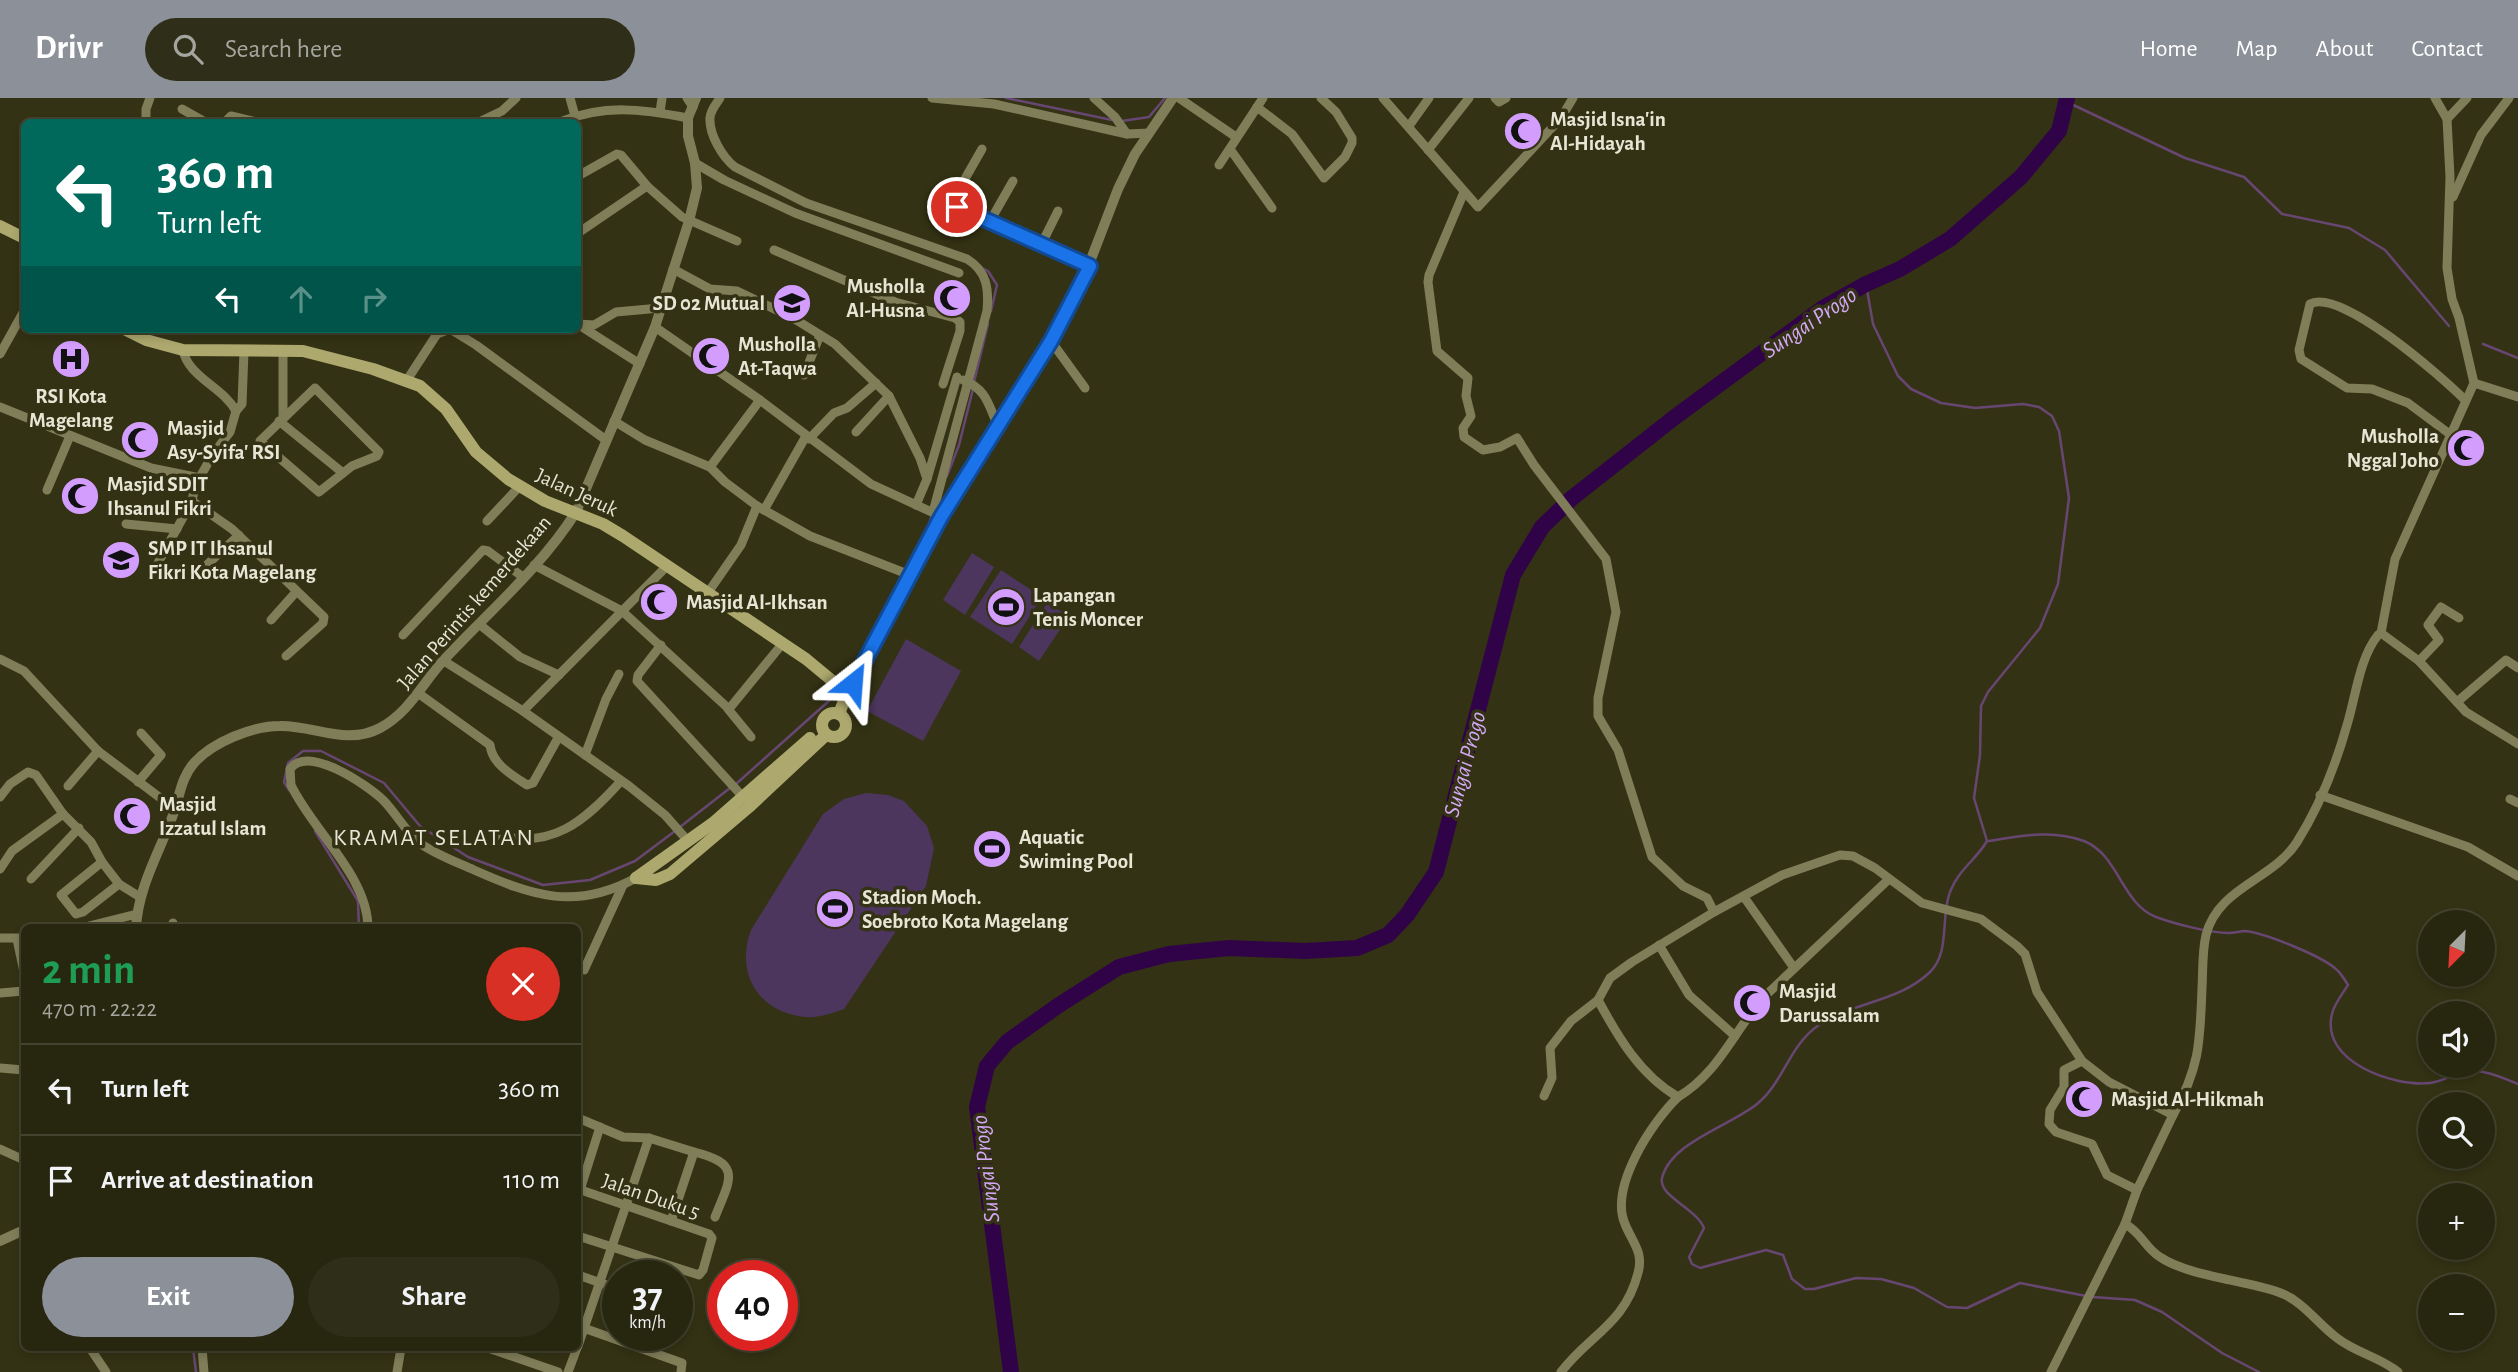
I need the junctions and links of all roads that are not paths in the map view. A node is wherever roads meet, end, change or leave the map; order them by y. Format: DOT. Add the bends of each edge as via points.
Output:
graph roads {
  1 [pos="150,98"];
  2 [pos="516,98"];
  3 [pos="570,98"];
  4 [pos="662,98"];
  5 [pos="720,98"];
  6 [pos="932,98"];
  7 [pos="1094,98"];
  8 [pos="1173,98"];
  9 [pos="1179,98"];
  10 [pos="1263,98"];
  11 [pos="1321,98"];
  12 [pos="1383,98"];
  13 [pos="1429,98"];
  14 [pos="1469,98"];
  15 [pos="1495,98"];
  16 [pos="1506,98"];
  17 [pos="1573,98"];
  18 [pos="2435,98"];
  19 [pos="2467,98"];
  20 [pos="2509,98"];
  21 [pos="691,105"];
  22 [pos="1257,107"];
  23 [pos="182,109"];
  24 [pos="660,112"];
  25 [pos="575,116"];
  26 [pos="146,119"];
  27 [pos="200,119"];
  28 [pos="486,119"];
  29 [pos="568,119"];
  30 [pos="2447,119"];
  31 [pos="1409,126"];
  32 [pos="1149,133"];
  33 [pos="1127,134"];
  34 [pos="1236,137"];
  35 [pos="982,149"];
  36 [pos="1230,149"];
  37 [pos="1428,150"];
  38 [pos="695,163"];
  39 [pos="1219,165"];
  40 [pos="581,174"];
  41 [pos="1013,181"];
  42 [pos="647,186"];
  43 [pos="1464,192"];
  44 [pos="1272,208"];
  45 [pos="1058,211"];
  46 [pos="2447,215"];
  47 [pos="689,221"];
  48 [pos="989,223"];
  49 [pos="0,226"];
  50 [pos="581,231"];
  51 [pos="21,233"];
  52 [pos="737,241"];
  53 [pos="1041,245"];
  54 [pos="774,250"];
  55 [pos="1090,266"];
  56 [pos="673,269"];
  57 [pos="959,274"];
  58 [pos="660,309"];
  59 [pos="21,316"];
  60 [pos="581,324"];
  61 [pos="581,326"];
  62 [pos="655,327"];
  63 [pos="132,333"];
  64 [pos="440,333"];
  65 [pos="456,333"];
  66 [pos="820,335"];
  67 [pos="1051,341"];
  68 [pos="183,350"];
  69 [pos="283,350"];
  70 [pos="244,351"];
  71 [pos="0,355"];
  72 [pos="639,364"];
  73 [pos="804,375"];
  74 [pos="959,378"];
  75 [pos="407,380"];
  76 [pos="876,383"];
  77 [pos="2474,383"];
  78 [pos="943,384"];
  79 [pos="1085,388"];
  80 [pos="889,396"];
  81 [pos="2518,397"];
  82 [pos="760,400"];
  83 [pos="2465,400"];
  84 [pos="0,407"];
  85 [pos="236,411"];
  86 [pos="281,419"];
  87 [pos="614,422"];
  88 [pos="997,424"];
  89 [pos="856,432"];
  90 [pos="2451,435"];
  91 [pos="70,436"];
  92 [pos="808,438"];
  93 [pos="606,440"];
  94 [pos="710,467"];
  95 [pos="342,473"];
  96 [pos="200,478"];
  97 [pos="927,479"];
  98 [pos="519,487"];
  99 [pos="47,490"];
  100 [pos="192,501"];
  101 [pos="760,508"];
  102 [pos="928,510"];
  103 [pos="576,512"];
  104 [pos="488,521"];
  105 [pos="126,524"];
  106 [pos="177,529"];
  107 [pos="239,536"];
  108 [pos="159,563"];
  109 [pos="534,565"];
  110 [pos="666,567"];
  111 [pos="906,573"];
  112 [pos="197,574"];
  113 [pos="523,577"];
  114 [pos="296,592"];
  115 [pos="707,594"];
  116 [pos="622,611"];
  117 [pos="2459,618"];
  118 [pos="271,620"];
  119 [pos="479,624"];
  120 [pos="2381,633"];
  121 [pos="403,635"];
  122 [pos="783,643"];
  123 [pos="661,645"];
  124 [pos="286,656"];
  125 [pos="0,659"];
  126 [pos="444,661"];
  127 [pos="2419,661"];
  128 [pos="2518,668"];
  129 [pos="619,674"];
  130 [pos="559,675"];
  131 [pos="844,690"];
  132 [pos="418,693"];
  133 [pos="2457,702"];
  134 [pos="729,709"];
  135 [pos="523,711"];
  136 [pos="839,714"];
  137 [pos="824,731"];
  138 [pos="141,733"];
  139 [pos="751,737"];
  140 [pos="558,738"];
  141 [pos="2518,744"];
  142 [pos="98,751"];
  143 [pos="585,755"];
  144 [pos="621,781"];
  145 [pos="138,782"];
  146 [pos="68,786"];
  147 [pos="2320,795"];
  148 [pos="0,797"];
  149 [pos="740,803"];
  150 [pos="175,809"];
  151 [pos="63,814"];
  152 [pos="79,828"];
  153 [pos="681,833"];
  154 [pos="494,834"];
  155 [pos="102,862"];
  156 [pos="0,869"];
  157 [pos="2518,876"];
  158 [pos="636,878"];
  159 [pos="31,879"];
  160 [pos="1889,879"];
  161 [pos="120,884"];
  162 [pos="623,885"];
  163 [pos="141,897"];
  164 [pos="1744,897"];
  165 [pos="1714,912"];
  166 [pos="137,914"];
  167 [pos="108,924"];
  168 [pos="136,924"];
  169 [pos="368,924"];
  170 [pos="0,938"];
  171 [pos="21,938"];
  172 [pos="1659,944"];
  173 [pos="1794,968"];
  174 [pos="584,970"];
  175 [pos="21,991"];
  176 [pos="0,993"];
  177 [pos="1598,1000"];
  178 [pos="1735,1035"];
  179 [pos="2082,1061"];
  180 [pos="0,1068"];
  181 [pos="21,1070"];
  182 [pos="1544,1096"];
  183 [pos="1678,1097"];
  184 [pos="2173,1115"];
  185 [pos="581,1119"];
  186 [pos="600,1127"];
  187 [pos="649,1138"];
  188 [pos="0,1149"];
  189 [pos="694,1152"];
  190 [pos="21,1159"];
  191 [pos="581,1184"];
  192 [pos="2137,1190"];
  193 [pos="581,1191"];
  194 [pos="626,1206"];
  195 [pos="715,1217"];
  196 [pos="671,1221"];
  197 [pos="2125,1224"];
  198 [pos="21,1231"];
  199 [pos="581,1237"];
  200 [pos="0,1241"];
  201 [pos="611,1248"];
  202 [pos="581,1276"];
  203 [pos="598,1283"];
  204 [pos="602,1284"];
  205 [pos="581,1327"];
  206 [pos="92,1351"];
  207 [pos="202,1351"];
  208 [pos="400,1351"];
  209 [pos="497,1351"];
  210 [pos="576,1351"];
  211 [pos="106,1372"];
  212 [pos="204,1372"];
  213 [pos="397,1372"];
  214 [pos="558,1372"];
  215 [pos="568,1372"];
  216 [pos="681,1372"];
  217 [pos="1561,1372"];
  218 [pos="2051,1372"];
  219 [pos="2398,1372"];
  1 -- 26 [label="street"];
  2 -- 28 [label="street"];
  3 -- 25 [label="street"];
  4 -- 24 [label="street"];
  5 -- 74 [label="street" via="710,118 715,137 727,160 751,177 806,203 957,255 982,272 987,311"];
  6 -- 33 [label="street" via="994,104"];
  7 -- 33 [label="street"];
  8 -- 32 [label="street"];
  9 -- 34 [label="street"];
  10 -- 22 [label="street"];
  11 -- 22 [label="street" via="1336,112 1352,144 1324,178 1292,134"];
  12 -- 31 [label="street"];
  13 -- 31 [label="street"];
  14 -- 37 [label="street"];
  15 -- 16 [label="street" via="1499,102"];
  17 -- 43 [label="street" via="1561,118 1478,207"];
  18 -- 30 [label="street"];
  19 -- 30 [label="street"];
  20 -- 46 [label="street" via="2481,135"];
  21 -- 24 [label="street"];
  21 -- 38 [label="street, Jalan Perintis kemerdekaan" via="688,136"];
  22 -- 34 [label="street"];
  23 -- 27 [label="street"];
  24 -- 25 [label="street" via="624,108"];
  25 -- 29 [label="street"];
  30 -- 46 [label="street"];
  31 -- 37 [label="street"];
  32 -- 33 [label="street"];
  32 -- 55 [label="street" via="1113,199"];
  34 -- 36 [label="street"];
  35 -- 48 [label="street" via="953,203"];
  36 -- 39 [label="street"];
  36 -- 44 [label="street"];
  37 -- 43 [label="street"];
  38 -- 47 [label="street, Jalan Perintis kemerdekaan" via="697,188"];
  38 -- 57 [label="street" via="795,213"];
  40 -- 42 [label="street" via="617,154"];
  41 -- 48 [label="street"];
  42 -- 47 [label="street"];
  42 -- 50 [label="street"];
  43 -- 165 [label="street" via="1429,275 1437,351 1468,378 1471,416 1463,428 1464,437 1483,450 1517,438 1606,559 1616,612 1598,716 1618,750 1652,857 1683,886 1707,898"];
  45 -- 53 [label="street"];
  46 -- 77 [label="street" via="2449,287"];
  47 -- 52 [label="street"];
  47 -- 56 [label="street, Jalan Perintis kemerdekaan"];
  48 -- 53 [label="street"];
  49 -- 51 [label="main road"];
  53 -- 55 [label="street"];
  54 -- 74 [label="street" via="895,302 955,318 960,322"];
  55 -- 67 [label="street"];
  56 -- 58 [label="street, Jalan Perintis kemerdekaan"];
  56 -- 66 [label="street" via="710,289 737,291"];
  58 -- 60 [label="street" via="616,312 594,325"];
  58 -- 62 [label="street, Jalan Perintis kemerdekaan"];
  59 -- 71 [label="street"];
  61 -- 72 [label="street"];
  62 -- 72 [label="street, Jalan Perintis kemerdekaan"];
  62 -- 82 [label="street"];
  63 -- 68 [label="main road, Jalan Jeruk"];
  64 -- 75 [label="street"];
  65 -- 93 [label="street"];
  66 -- 73 [label="street"];
  66 -- 76 [label="street"];
  67 -- 79 [label="street"];
  67 -- 88 [label="street"];
  68 -- 70 [label="main road, Jalan Jeruk"];
  68 -- 85 [label="street" via="186,364 223,393"];
  69 -- 70 [label="main road, Jalan Jeruk"];
  69 -- 75 [label="main road, Jalan Jeruk" via="303,351"];
  69 -- 86 [label="street"];
  70 -- 85 [label="street" via="242,404"];
  72 -- 87 [label="street, Jalan Perintis kemerdekaan"];
  74 -- 78 [label="street"];
  74 -- 88 [label="street" via="981,389"];
  74 -- 97 [label="street"];
  74 -- 102 [label="street"];
  75 -- 98 [label="main road, Jalan Jeruk" via="434,396 476,452"];
  76 -- 80 [label="street"];
  76 -- 92 [label="street" via="847,408 834,412"];
  77 -- 81 [label="street"];
  77 -- 83 [label="street"];
  80 -- 89 [label="street"];
  80 -- 97 [label="street"];
  82 -- 92 [label="street"];
  82 -- 94 [label="street"];
  83 -- 90 [label="street"];
  83 -- 90 [label="street" via="2370,324 2330,302 2310,303 2301,359 2347,388 2381,392 2408,403"];
  84 -- 91 [label="street"];
  85 -- 96 [label="street" via="230,432"];
  86 -- 95 [label="street"];
  86 -- 95 [label="street" via="261,443 316,491"];
  86 -- 95 [label="street" via="317,388 378,449 377,456"];
  87 -- 93 [label="street, Jalan Perintis kemerdekaan"];
  87 -- 94 [label="street"];
  88 -- 102 [label="street"];
  90 -- 120 [label="street" via="2395,559"];
  91 -- 96 [label="street" via="151,468"];
  91 -- 99 [label="street"];
  92 -- 101 [label="street"];
  92 -- 102 [label="street" via="871,484"];
  93 -- 103 [label="street, Jalan Perintis kemerdekaan"];
  94 -- 101 [label="street"];
  96 -- 100 [label="street"];
  97 -- 102 [label="street"];
  98 -- 103 [label="main road, Jalan Jeruk"];
  98 -- 104 [label="street"];
  100 -- 106 [label="street"];
  100 -- 107 [label="street"];
  101 -- 111 [label="street" via="810,536"];
  101 -- 115 [label="street"];
  102 -- 111 [label="street"];
  103 -- 109 [label="street, Jalan Perintis kemerdekaan"];
  103 -- 110 [label="main road, Jalan Jeruk" via="613,530"];
  105 -- 106 [label="street"];
  106 -- 108 [label="street"];
  107 -- 112 [label="street"];
  107 -- 114 [label="street"];
  109 -- 113 [label="street, Jalan Perintis kemerdekaan"];
  109 -- 116 [label="street"];
  110 -- 115 [label="main road, Jalan Jeruk"];
  110 -- 116 [label="street"];
  111 -- 131 [label="street"];
  113 -- 119 [label="street, Jalan Perintis kemerdekaan"];
  113 -- 121 [label="street" via="483,550"];
  114 -- 118 [label="street"];
  114 -- 124 [label="street" via="325,620"];
  115 -- 122 [label="main road, Jalan Jeruk"];
  116 -- 123 [label="street"];
  116 -- 130 [label="street"];
  117 -- 127 [label="street" via="2438,608 2428,625 2440,640"];
  119 -- 126 [label="street, Jalan Perintis kemerdekaan"];
  119 -- 130 [label="street" via="525,660"];
  120 -- 127 [label="street"];
  120 -- 147 [label="street" via="2355,690 2346,730"];
  122 -- 131 [label="main road, Jalan Jeruk"];
  122 -- 134 [label="street"];
  123 -- 134 [label="street"];
  123 -- 149 [label="street" via="637,681 732,783"];
  125 -- 142 [label="street" via="24,671"];
  126 -- 132 [label="street, Jalan Perintis kemerdekaan"];
  126 -- 135 [label="street"];
  127 -- 133 [label="street"];
  128 -- 133 [label="street" via="2506,660"];
  129 -- 143 [label="street"];
  130 -- 135 [label="street"];
  131 -- 136 [label="main road"];
  132 -- 140 [label="street" via="490,745 491,755 527,785 533,783"];
  132 -- 150 [label="street, Jalan Perintis kemerdekaan" via="404,712 365,733 324,734 280,726 254,730 218,745 194,762 183,779"];
  133 -- 141 [label="street"];
  134 -- 139 [label="street"];
  135 -- 140 [label="street"];
  136 -- 137 [label="main road" via="825,716"];
  136 -- 137 [label="main road" via="845,730 837,737"];
  137 -- 149 [label="main road"];
  138 -- 145 [label="street" via="161,755"];
  140 -- 143 [label="street"];
  142 -- 145 [label="street"];
  142 -- 146 [label="street"];
  143 -- 144 [label="street"];
  144 -- 153 [label="street"];
  144 -- 154 [label="street" via="593,812 547,838 512,839"];
  145 -- 150 [label="street"];
  147 -- 157 [label="street" via="2469,847"];
  147 -- 184 [label="street" via="2287,856 2229,898 2212,919 2204,949 2196,1067"];
  148 -- 151 [label="street" via="10,784 32,772"];
  149 -- 153 [label="main road"];
  149 -- 158 [label="main road" via="670,874 656,880"];
  150 -- 163 [label="street, Jalan Perintis kemerdekaan"];
  151 -- 152 [label="street"];
  151 -- 156 [label="street" via="12,851"];
  152 -- 155 [label="street"];
  152 -- 159 [label="street"];
  153 -- 158 [label="main road"];
  155 -- 161 [label="street"];
  155 -- 161 [label="street" via="61,897 79,914"];
  158 -- 162 [label="street"];
  160 -- 164 [label="street" via="1853,856 1840,855 1782,875"];
  160 -- 173 [label="street"];
  160 -- 179 [label="street" via="1922,903 1981,919 2017,946 2025,954 2042,1002"];
  161 -- 163 [label="street"];
  162 -- 169 [label="street" via="551,898 500,881 420,843 384,802 360,783 315,761 299,761 290,769 291,785 360,893"];
  162 -- 174 [label="street"];
  163 -- 166 [label="street, Jalan Perintis kemerdekaan"];
  164 -- 165 [label="street"];
  164 -- 173 [label="street"];
  165 -- 172 [label="street"];
  166 -- 167 [label="street"];
  166 -- 168 [label="street, Jalan Perintis kemerdekaan"];
  170 -- 171 [label="street"];
  172 -- 177 [label="street" via="1610,978"];
  172 -- 178 [label="street" via="1689,995"];
  173 -- 178 [label="street" via="1747,1016"];
  175 -- 176 [label="street"];
  177 -- 182 [label="street" via="1575,1016 1550,1048 1552,1077"];
  177 -- 183 [label="street" via="1640,1066"];
  178 -- 183 [label="street" via="1708,1074"];
  179 -- 184 [label="street" via="2109,1082"];
  179 -- 192 [label="street" via="2064,1070 2064,1087 2050,1110 2049,1124 2056,1132 2092,1144 2107,1175"];
  180 -- 181 [label="street"];
  183 -- 217 [label="street" via="1643,1141 1624,1188 1621,1211 1640,1259 1632,1291 1608,1328 1584,1345"];
  184 -- 192 [label="street"];
  185 -- 186 [label="street"];
  186 -- 187 [label="street" via="623,1137"];
  186 -- 191 [label="street"];
  187 -- 189 [label="street"];
  187 -- 194 [label="street"];
  188 -- 190 [label="street"];
  189 -- 195 [label="street" via="715,1157 730,1178"];
  189 -- 196 [label="street"];
  192 -- 197 [label="street"];
  193 -- 194 [label="street, Jalan Duku 5"];
  194 -- 196 [label="street, Jalan Duku 5"];
  194 -- 201 [label="street"];
  196 -- 201 [label="street, Jalan Duku 5" via="712,1238 699,1275"];
  197 -- 218 [label="street"];
  197 -- 219 [label="street" via="2168,1261 2290,1297 2337,1338"];
  198 -- 200 [label="street"];
  199 -- 201 [label="street"];
  201 -- 203 [label="street"];
  202 -- 203 [label="street"];
  203 -- 204 [label="street"];
  203 -- 205 [label="street"];
  205 -- 216 [label="street" via="682,1363"];
  206 -- 211 [label="street"];
  207 -- 212 [label="street"];
  208 -- 213 [label="street"];
  209 -- 214 [label="street"];
  210 -- 215 [label="street"];
}
